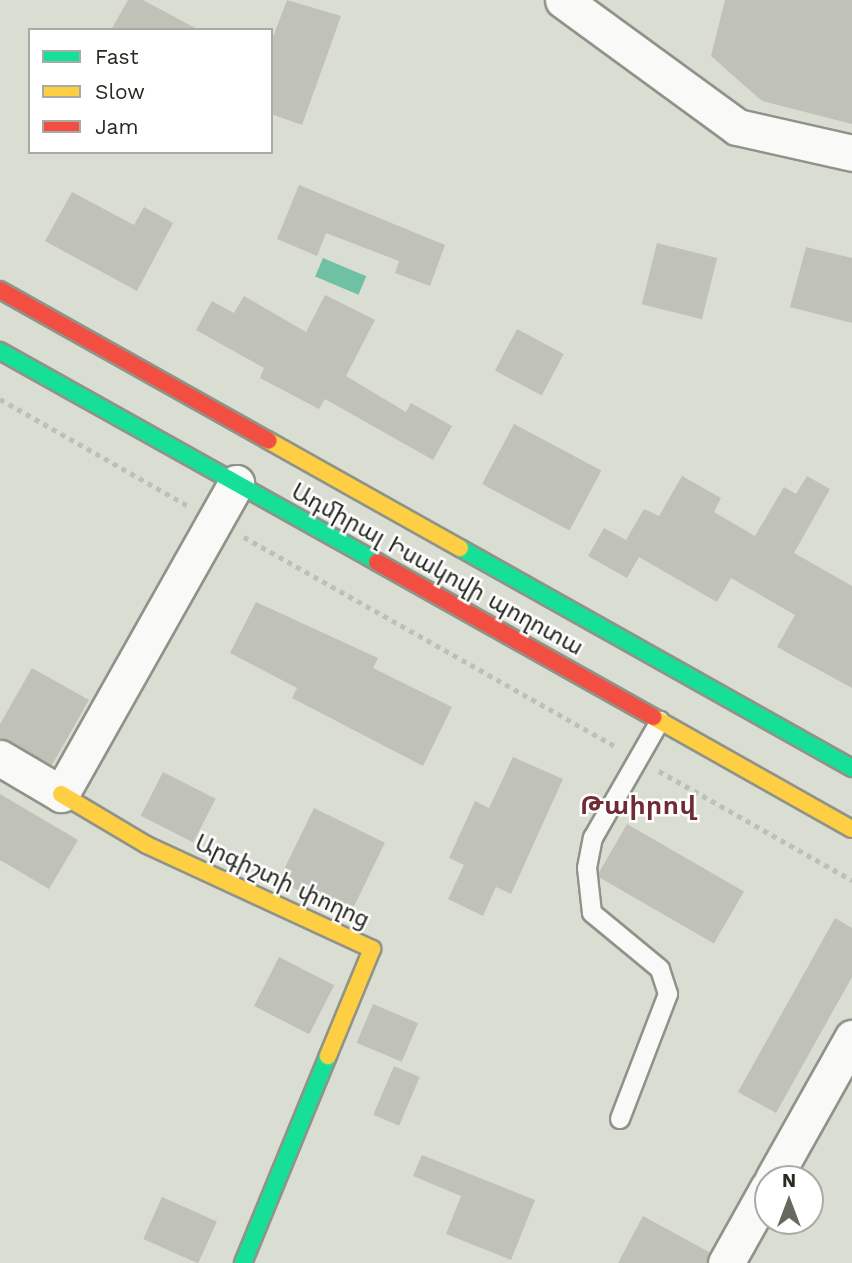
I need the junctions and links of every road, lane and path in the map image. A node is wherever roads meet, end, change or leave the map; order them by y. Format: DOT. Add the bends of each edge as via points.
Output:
graph roads {
  1 [pos="563,0"];
  2 [pos="852,153"];
  3 [pos="0,290"];
  4 [pos="0,351"];
  5 [pos="0,399"];
  6 [pos="236,483"];
  7 [pos="214,521"];
  8 [pos="660,721"];
  9 [pos="0,758"];
  10 [pos="635,758"];
  11 [pos="852,768"];
  12 [pos="61,794"];
  13 [pos="852,829"];
  14 [pos="852,880"];
  15 [pos="852,1038"];
  16 [pos="620,1119"];
  17 [pos="781,1165"];
  18 [pos="754,1213"];
  19 [pos="243,1263"];
  20 [pos="726,1263"];
  1 -- 2 [label="street" via="737,127"];
  3 -- 11 [label="main road, Ադմիրալ Իսակովի պողոտա"];
  4 -- 6 [label="main road, Ադմիրալ Իսակովի պողոտա"];
  5 -- 7 [label="path"];
  6 -- 7 [label="street"];
  6 -- 8 [label="main road, Ադմիրալ Իսակովի պողոտա"];
  7 -- 10 [label="path"];
  7 -- 12 [label="street"];
  8 -- 10 [label="lane"];
  8 -- 13 [label="main road, Ադմիրալ Իսակովի պողոտա"];
  9 -- 12 [label="street"];
  10 -- 14 [label="path"];
  10 -- 16 [label="lane" via="593,838 587,868 592,913 660,969 668,994"];
  12 -- 19 [label="main road, Արգիշտի փողոց" via="147,845 372,949"];
  15 -- 17 [label="street"];
  18 -- 20 [label="street"];
}
